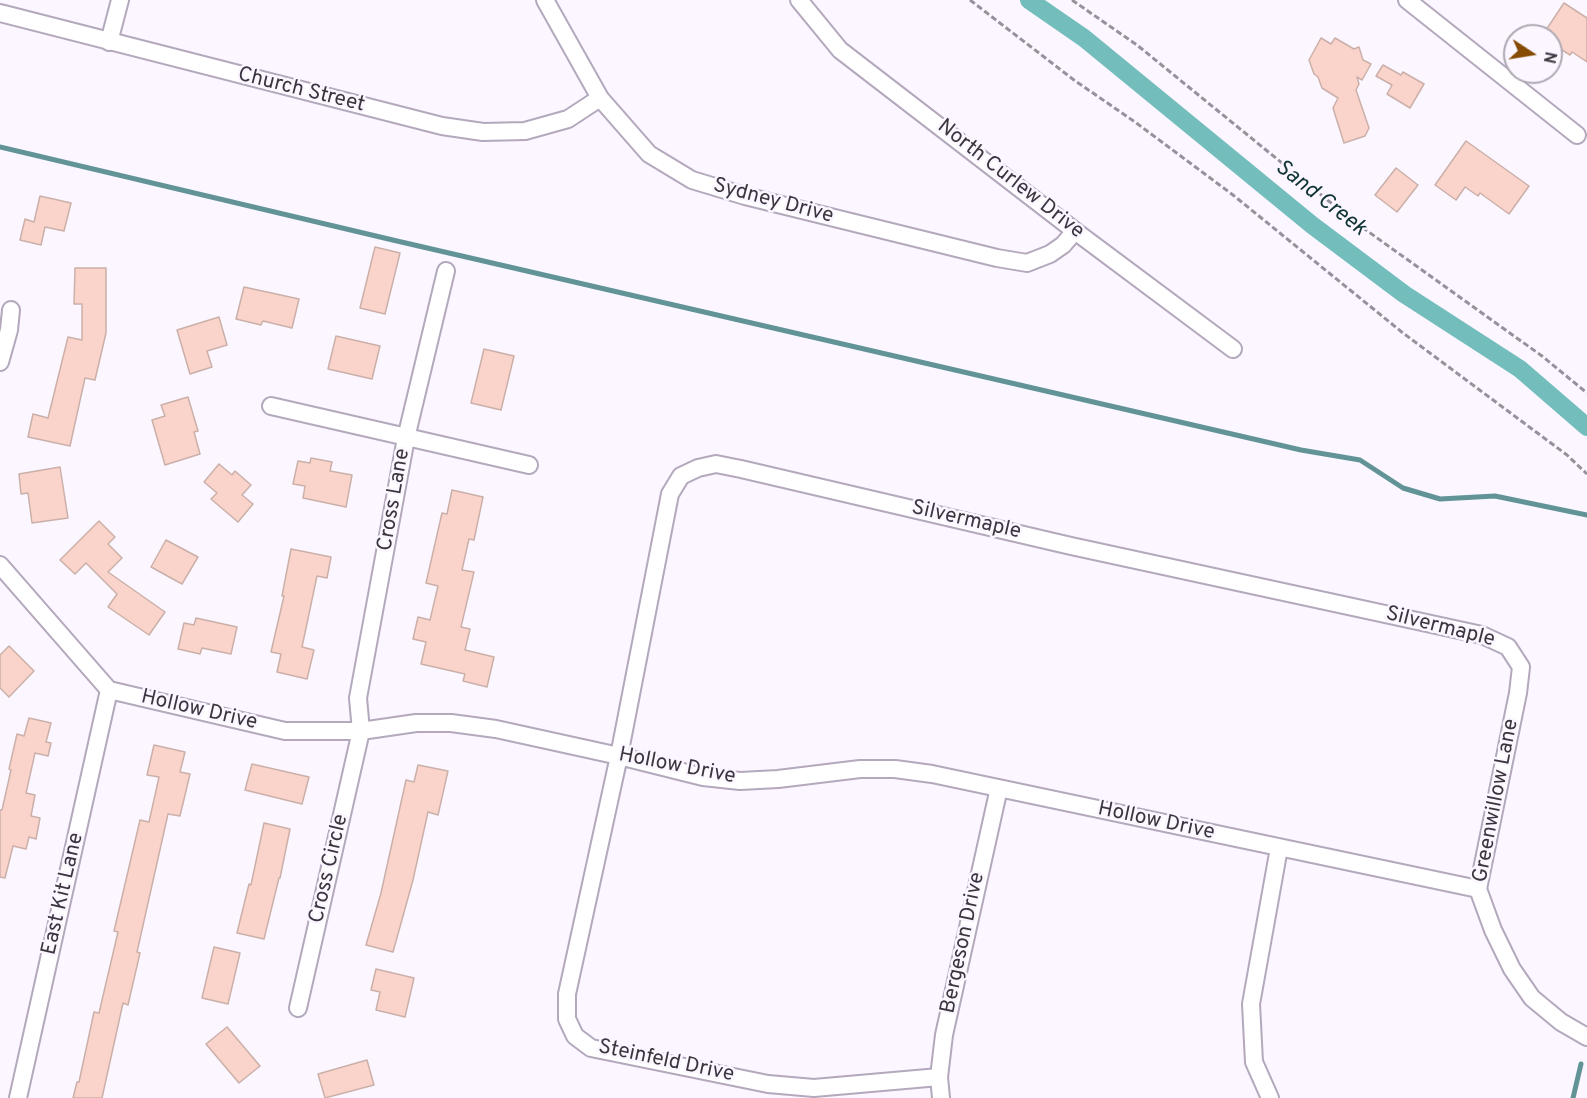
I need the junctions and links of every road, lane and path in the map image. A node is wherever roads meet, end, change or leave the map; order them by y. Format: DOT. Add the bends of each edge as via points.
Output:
graph roads {
  1 [pos="120,0"];
  2 [pos="545,0"];
  3 [pos="799,0"];
  4 [pos="970,0"];
  5 [pos="1072,0"];
  6 [pos="1407,0"];
  7 [pos="0,13"];
  8 [pos="109,42"];
  9 [pos="600,98"];
  10 [pos="1577,135"];
  11 [pos="1075,231"];
  12 [pos="446,271"];
  13 [pos="11,310"];
  14 [pos="1233,349"];
  15 [pos="0,362"];
  16 [pos="1587,393"];
  17 [pos="271,406"];
  18 [pos="406,438"];
  19 [pos="529,465"];
  20 [pos="1587,474"];
  21 [pos="0,565"];
  22 [pos="1521,667"];
  23 [pos="109,690"];
  24 [pos="361,731"];
  25 [pos="619,756"];
  26 [pos="999,788"];
  27 [pos="1279,848"];
  28 [pos="1478,889"];
  29 [pos="298,1008"];
  30 [pos="1587,1037"];
  31 [pos="939,1077"];
  32 [pos="18,1098"];
  33 [pos="941,1098"];
  34 [pos="1270,1098"];
  1 -- 8 [label="street"];
  2 -- 9 [label="street, Sydney Drive"];
  3 -- 11 [label="street, North Curlew Drive" via="840,50"];
  4 -- 20 [label="path" via="1233,195 1403,333"];
  5 -- 16 [label="path" via="1137,45 1352,220 1542,356"];
  6 -- 10 [label="street"];
  7 -- 8 [label="street, Church Street"];
  8 -- 9 [label="street, Church Street" via="442,126 483,132 525,131 568,119"];
  9 -- 11 [label="street, Sydney Drive" via="649,154 692,180 745,196 1027,263 1050,254"];
  11 -- 14 [label="street, North Curlew Drive"];
  12 -- 18 [label="street, Cross Lane"];
  13 -- 15 [label="street"];
  17 -- 18 [label="street"];
  18 -- 19 [label="street"];
  18 -- 24 [label="street, Cross Lane" via="358,699"];
  21 -- 23 [label="street"];
  22 -- 25 [label="street, Silvermaple" via="1508,647 1482,635 716,464 681,476 670,494"];
  22 -- 28 [label="street, Greenwillow Lane"];
  23 -- 24 [label="street, Hollow Drive" via="285,731"];
  23 -- 32 [label="street, East Kit Lane"];
  24 -- 25 [label="street, Hollow Drive" via="416,723 451,723"];
  24 -- 29 [label="street, Cross Circle"];
  25 -- 26 [label="street, Hollow Drive" via="703,777 740,781 895,769"];
  25 -- 31 [label="street, Steinfeld Drive" via="567,994 567,1019 575,1036 591,1048 768,1084 814,1088"];
  26 -- 27 [label="street, Hollow Drive"];
  26 -- 31 [label="street, Bergeson Drive" via="944,1035"];
  27 -- 28 [label="street, Hollow Drive"];
  27 -- 34 [label="street" via="1251,1004 1254,1062"];
  28 -- 30 [label="street, Greenwillow Lane" via="1512,969 1532,998"];
  31 -- 33 [label="street, Bergeson Drive"];
}
